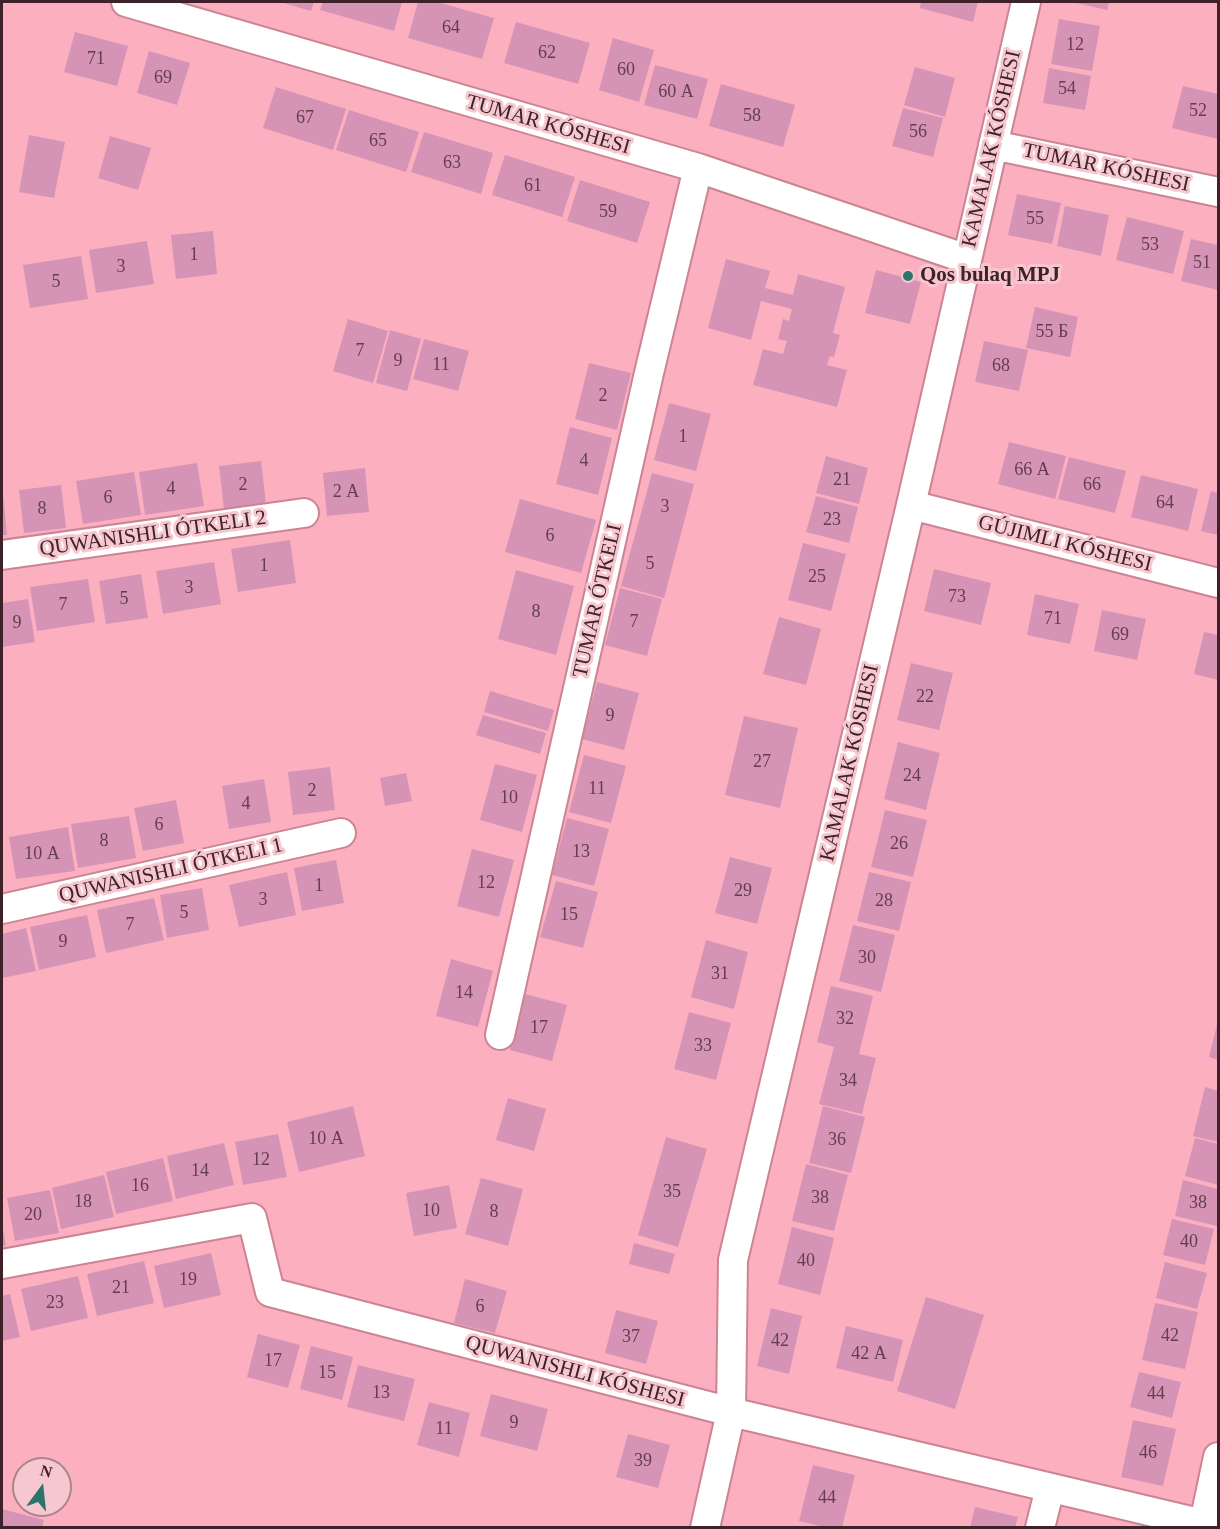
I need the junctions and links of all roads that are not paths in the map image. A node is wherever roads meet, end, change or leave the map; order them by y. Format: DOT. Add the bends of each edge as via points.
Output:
graph roads {
  1 [pos="126,2"];
  2 [pos="1026,2"];
  3 [pos="993,145"];
  4 [pos="698,168"];
  5 [pos="1218,192"];
  6 [pos="967,260"];
  7 [pos="911,505"];
  8 [pos="304,513"];
  9 [pos="2,555"];
  10 [pos="1218,583"];
  11 [pos="341,832"];
  12 [pos="2,909"];
  13 [pos="500,1035"];
  14 [pos="2,1264"];
  15 [pos="731,1412"];
  16 [pos="1218,1457"];
  17 [pos="1050,1488"];
  18 [pos="1203,1526"];
  19 [pos="705,1527"];
  20 [pos="1040,1527"];
  1 -- 4 [label="street, TUMAR KÓSHESI"];
  2 -- 3 [label="street, KAMALAK KÓSHESI"];
  3 -- 5 [label="street, TUMAR KÓSHESI"];
  3 -- 6 [label="street, KAMALAK KÓSHESI"];
  4 -- 6 [label="street, TUMAR KÓSHESI"];
  4 -- 13 [label="street, TUMAR ÓTKELI"];
  6 -- 7 [label="street, KAMALAK KÓSHESI"];
  7 -- 10 [label="street, GÚJIMLI KÓSHESI"];
  7 -- 15 [label="street, KAMALAK KÓSHESI" via="733,1260"];
  8 -- 9 [label="street"];
  11 -- 12 [label="street"];
  14 -- 15 [label="street" via="252,1218 270,1292"];
  15 -- 17 [label="street"];
  15 -- 19 [label="street, KAMALAK KÓSHESI"];
  16 -- 18 [label="street"];
  17 -- 18 [label="street"];
  17 -- 20 [label="street"];
}
